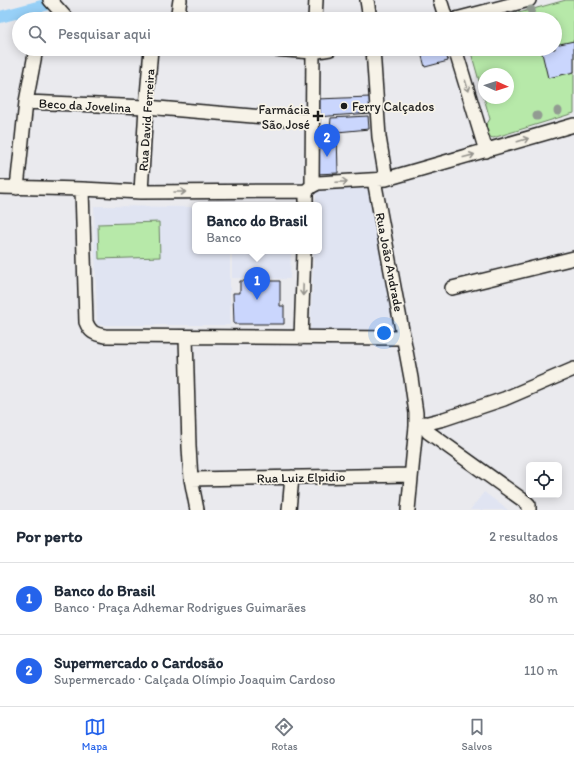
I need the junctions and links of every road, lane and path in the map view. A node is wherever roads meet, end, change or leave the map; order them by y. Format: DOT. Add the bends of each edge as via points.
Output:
graph roads {
  1 [pos="50,0"];
  2 [pos="180,0"];
  3 [pos="316,0"];
  4 [pos="367,0"];
  5 [pos="440,0"];
  6 [pos="529,0"];
  7 [pos="60,12"];
  8 [pos="178,12"];
  9 [pos="315,12"];
  10 [pos="369,12"];
  11 [pos="444,12"];
  12 [pos="483,12"];
  13 [pos="35,56"];
  14 [pos="150,56"];
  15 [pos="313,56"];
  16 [pos="373,56"];
  17 [pos="458,56"];
  18 [pos="26,102"];
  19 [pos="146,107"];
  20 [pos="312,121"];
  21 [pos="574,125"];
  22 [pos="486,152"];
  23 [pos="380,180"];
  24 [pos="0,187"];
  25 [pos="17,188"];
  26 [pos="82,189"];
  27 [pos="309,189"];
  28 [pos="142,192"];
  29 [pos="307,202"];
  30 [pos="304,254"];
  31 [pos="574,258"];
  32 [pos="452,288"];
  33 [pos="186,336"];
  34 [pos="301,338"];
  35 [pos="404,338"];
  36 [pos="574,369"];
  37 [pos="420,425"];
  38 [pos="411,475"];
  39 [pos="292,477"];
  40 [pos="191,479"];
  41 [pos="197,510"];
  42 [pos="289,510"];
  43 [pos="408,510"];
  44 [pos="529,510"];
  1 -- 7 [label="street"];
  2 -- 8 [label="street"];
  3 -- 9 [label="street"];
  4 -- 10 [label="street"];
  5 -- 11 [label="street"];
  6 -- 12 [label="street"];
  13 -- 18 [label="street"];
  14 -- 19 [label="street, Rua David Ferreira"];
  15 -- 20 [label="street"];
  16 -- 23 [label="street, Rua João Andrade"];
  17 -- 22 [label="street, one-way"];
  18 -- 19 [label="street, Beco da Jovelina"];
  18 -- 25 [label="street"];
  19 -- 20 [label="street, Beco da Jovelina"];
  19 -- 28 [label="street, Rua David Ferreira"];
  20 -- 27 [label="street"];
  22 -- 21 [label="street, one-way"];
  23 -- 22 [label="street, one-way"];
  27 -- 23 [label="street, one-way" via="318,183"];
  23 -- 35 [label="street, Rua João Andrade"];
  24 -- 25 [label="street"];
  25 -- 26 [label="street"];
  26 -- 28 [label="street"];
  26 -- 33 [label="street" via="88,327 95,334 105,336"];
  28 -- 27 [label="street, one-way"];
  27 -- 29 [label="street"];
  30 -- 34 [label="street, one-way"];
  31 -- 32 [label="street"];
  33 -- 34 [label="street"];
  33 -- 40 [label="street"];
  34 -- 35 [label="street"];
  35 -- 37 [label="street, Rua João Andrade"];
  36 -- 37 [label="street" via="498,401"];
  37 -- 38 [label="street, Rua João Andrade"];
  37 -- 44 [label="street" via="527,503"];
  38 -- 39 [label="street, Rua Luiz Elpidio"];
  38 -- 43 [label="street, Rua João Andrade"];
  39 -- 40 [label="street, Rua Luiz Elpidio"];
  39 -- 42 [label="street"];
  40 -- 41 [label="street"];
}
